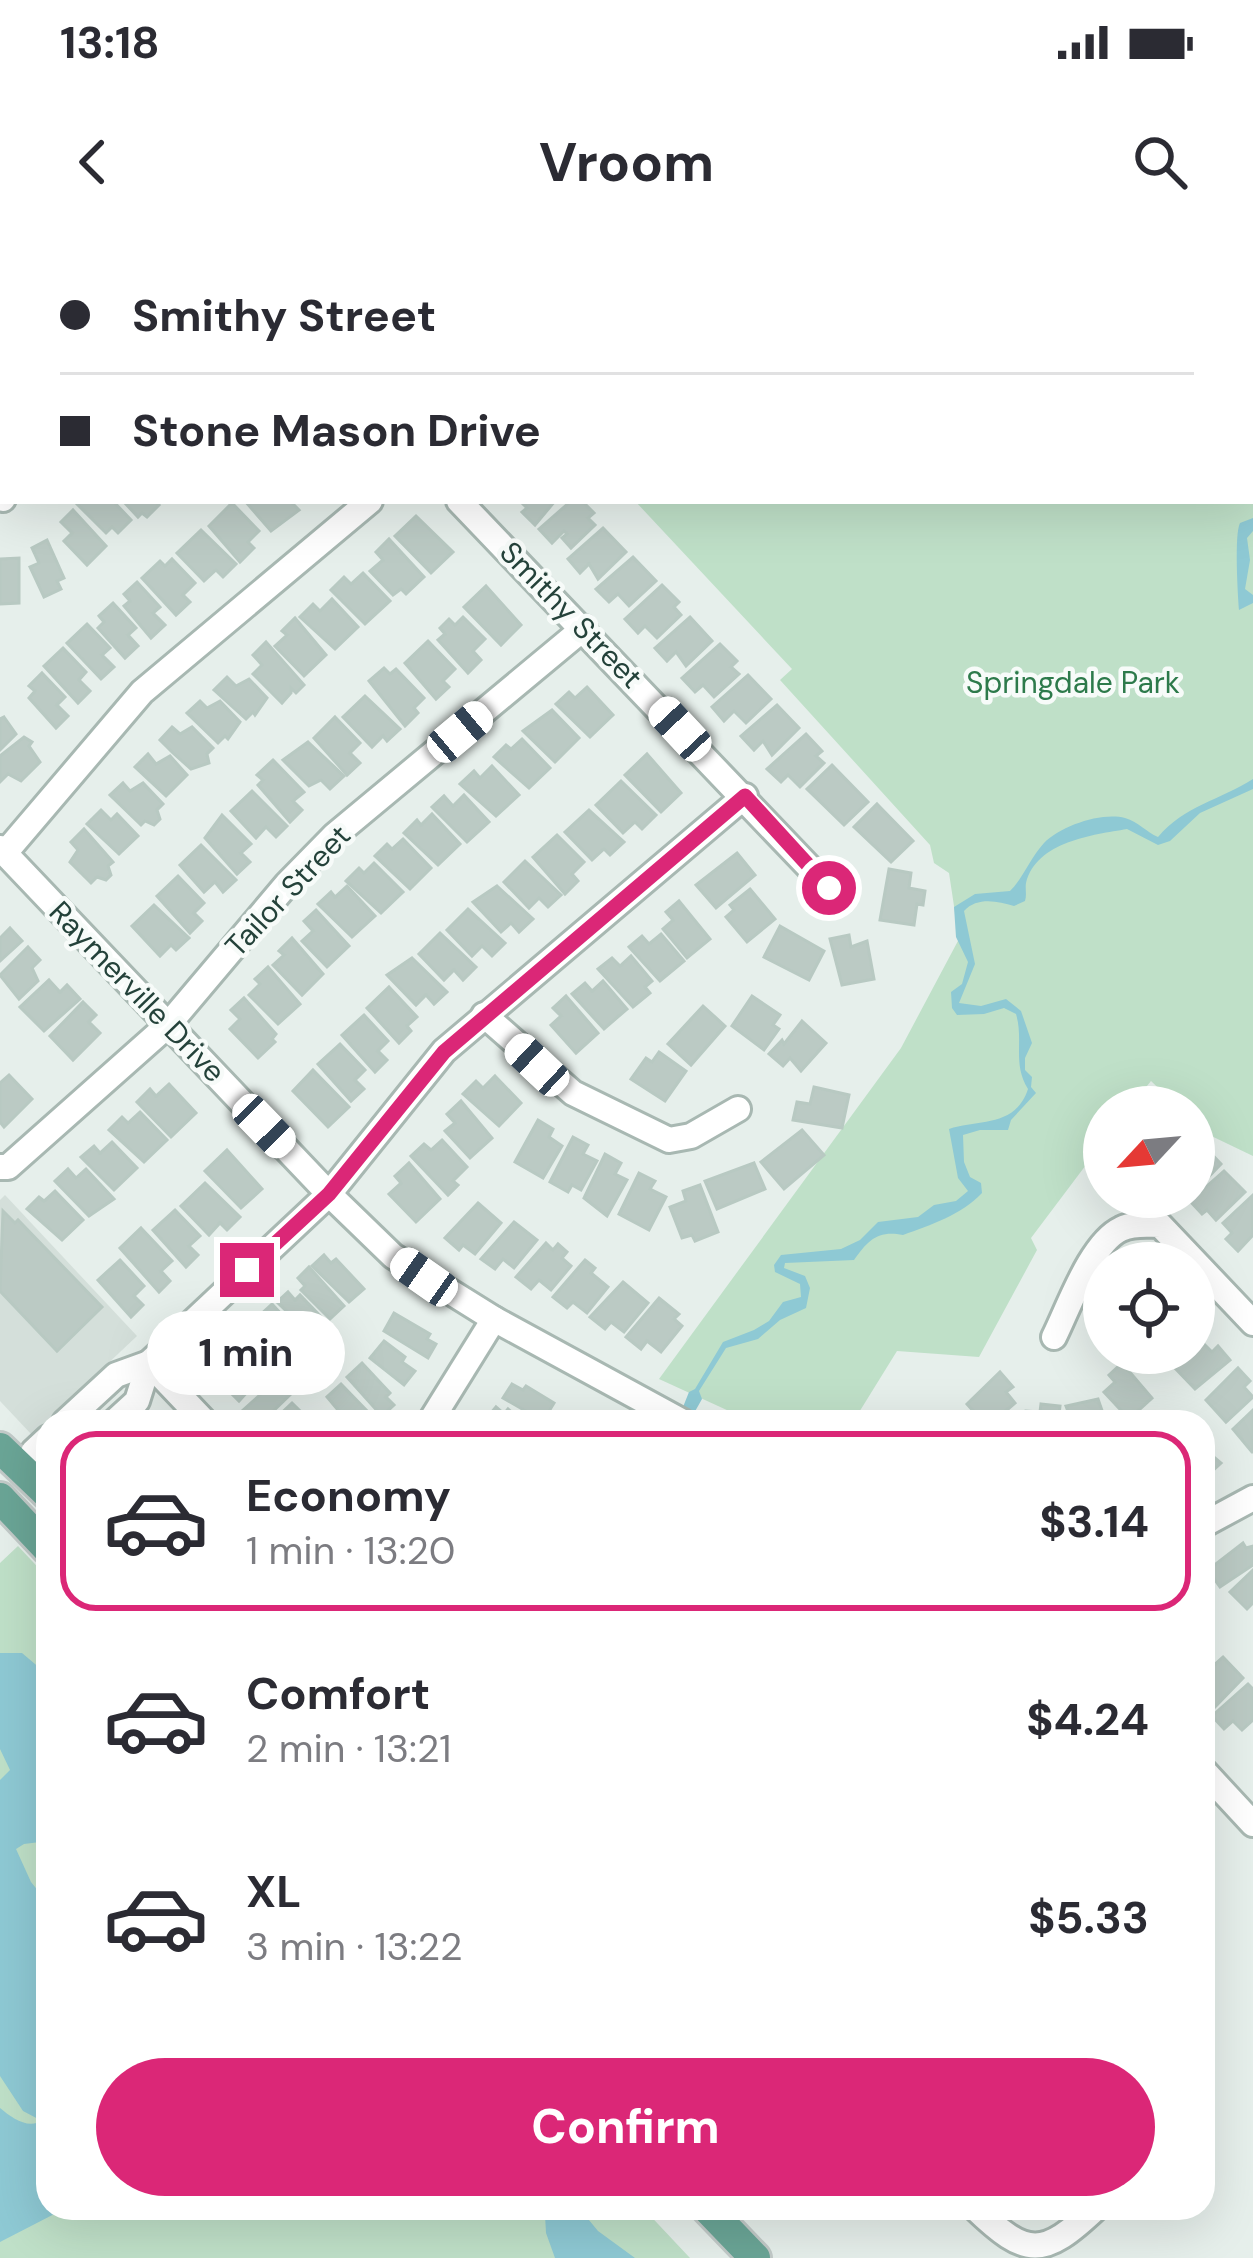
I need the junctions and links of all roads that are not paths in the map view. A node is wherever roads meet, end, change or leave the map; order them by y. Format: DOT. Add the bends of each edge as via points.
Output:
graph roads {
  1 [pos="366,504"];
  2 [pos="462,504"];
  3 [pos="584,628"];
  4 [pos="745,796"];
  5 [pos="3,850"];
  6 [pos="829,888"];
  7 [pos="484,1015"];
  8 [pos="168,1025"];
  9 [pos="738,1108"];
  10 [pos="0,1168"];
  11 [pos="329,1194"];
  12 [pos="494,1319"];
  13 [pos="1253,1323"];
  14 [pos="1054,1336"];
  15 [pos="148,1363"];
  16 [pos="78,1410"];
  17 [pos="127,1410"];
  18 [pos="193,1410"];
  19 [pos="437,1410"];
  20 [pos="661,1410"];
  21 [pos="0,1448"];
  22 [pos="36,1478"];
  23 [pos="36,1486"];
  24 [pos="1253,1498"];
  25 [pos="1,1502"];
  26 [pos="1215,1519"];
  27 [pos="36,1537"];
  28 [pos="1215,1783"];
  29 [pos="1253,1824"];
  30 [pos="718,2220"];
  31 [pos="987,2220"];
  32 [pos="1083,2220"];
  33 [pos="755,2258"];
  1 -- 5 [label="street" via="142,692"];
  2 -- 3 [label="street, Smithy Street"];
  3 -- 4 [label="street, Smithy Street"];
  3 -- 8 [label="street, Tailor Street" via="335,835"];
  4 -- 6 [label="street, Smithy Street"];
  4 -- 7 [label="street"];
  5 -- 8 [label="street, Raymerville Drive"];
  7 -- 9 [label="street" via="573,1093 669,1140"];
  7 -- 11 [label="street" via="444,1052"];
  8 -- 10 [label="street, Tailor Street"];
  8 -- 11 [label="street, Raymerville Drive"];
  11 -- 12 [label="street, Raymerville Drive" via="393,1256"];
  11 -- 15 [label="street"];
  12 -- 19 [label="street"];
  12 -- 20 [label="street, Raymerville Drive"];
  13 -- 14 [label="street" via="1160,1225 1136,1225 1099,1247"];
  15 -- 16 [label="street" via="116,1376"];
  15 -- 17 [label="street"];
  15 -- 18 [label="street"];
  21 -- 22 [label="main road"];
  23 -- 25 [label="street"];
  24 -- 26 [label="street"];
  25 -- 27 [label="main road"];
  28 -- 29 [label="street"];
  30 -- 33 [label="main road"];
  31 -- 32 [label="street" via="1027,2248 1058,2243"];
}
